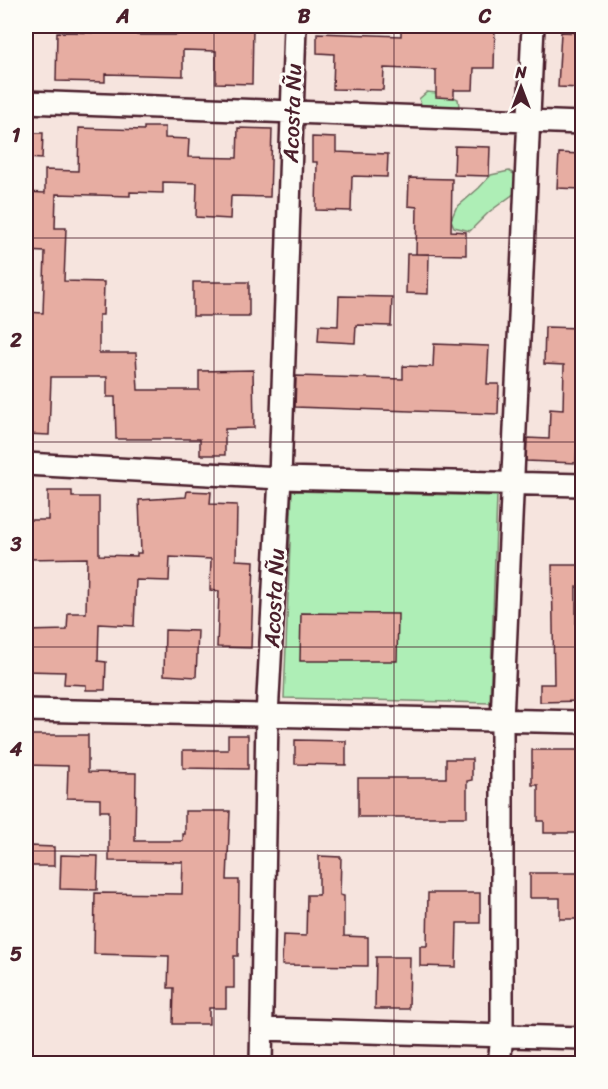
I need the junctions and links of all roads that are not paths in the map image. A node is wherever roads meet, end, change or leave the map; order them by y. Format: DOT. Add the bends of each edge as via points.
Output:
graph roads {
  1 [pos="295,26"];
  2 [pos="533,26"];
  3 [pos="26,102"];
  4 [pos="292,112"];
  5 [pos="529,122"];
  6 [pos="582,123"];
  7 [pos="26,464"];
  8 [pos="280,478"];
  9 [pos="512,483"];
  10 [pos="582,485"];
  11 [pos="26,710"];
  12 [pos="267,714"];
  13 [pos="502,720"];
  14 [pos="582,722"];
  15 [pos="262,1029"];
  16 [pos="502,1036"];
  17 [pos="582,1038"];
  18 [pos="261,1064"];
  19 [pos="500,1064"];
  1 -- 4 [label="street, Acosta Ñu"];
  2 -- 5 [label="street"];
  3 -- 4 [label="street"];
  4 -- 5 [label="street"];
  4 -- 8 [label="street, Acosta Ñu"];
  5 -- 6 [label="street"];
  5 -- 9 [label="street"];
  7 -- 8 [label="street"];
  8 -- 9 [label="street"];
  8 -- 12 [label="street, Acosta Ñu"];
  9 -- 10 [label="street"];
  9 -- 13 [label="street"];
  11 -- 12 [label="street"];
  12 -- 13 [label="street"];
  12 -- 15 [label="street, Acosta Ñu"];
  13 -- 14 [label="street"];
  13 -- 16 [label="street"];
  15 -- 16 [label="street"];
  15 -- 18 [label="street, Acosta Ñu"];
  16 -- 17 [label="street"];
  16 -- 19 [label="street"];
}
